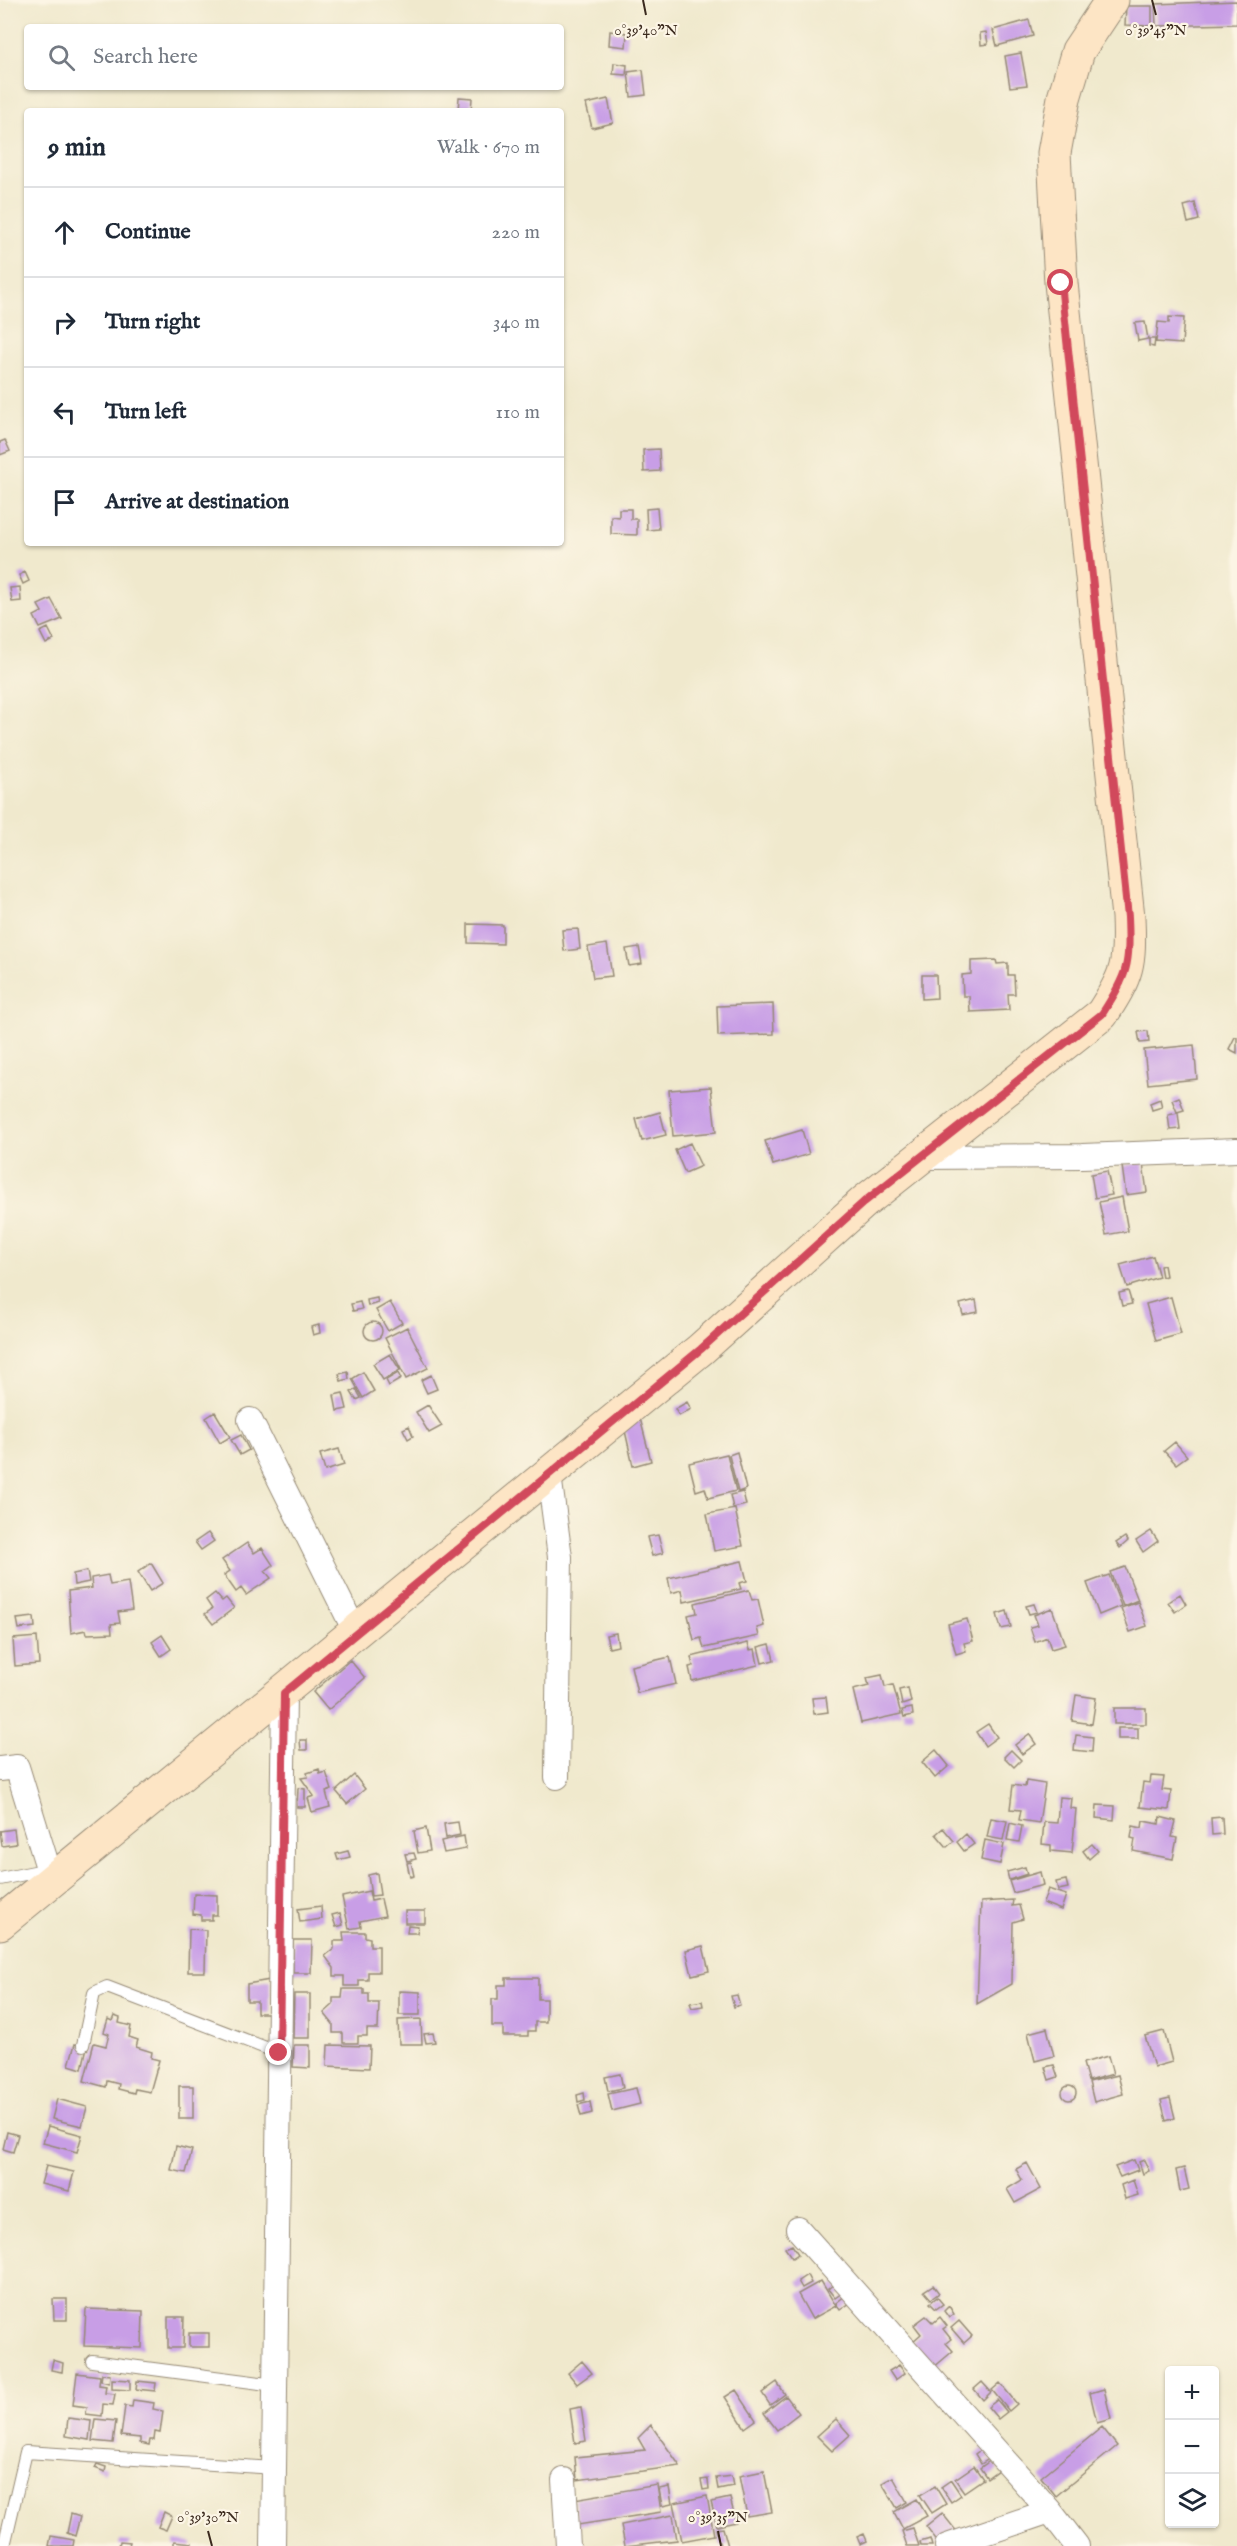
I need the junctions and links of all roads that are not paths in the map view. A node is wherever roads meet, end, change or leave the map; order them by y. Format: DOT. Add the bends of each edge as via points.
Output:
graph roads {
  1 [pos="1112,0"];
  2 [pos="1237,1150"];
  3 [pos="921,1157"];
  4 [pos="250,1420"];
  5 [pos="549,1475"];
  6 [pos="356,1633"];
  7 [pos="284,1693"];
  8 [pos="0,1769"];
  9 [pos="557,1777"];
  10 [pos="51,1875"];
  11 [pos="0,1879"];
  12 [pos="0,1923"];
  13 [pos="83,2045"];
  14 [pos="279,2053"];
  15 [pos="798,2229"];
  16 [pos="92,2361"];
  17 [pos="275,2385"];
  18 [pos="274,2468"];
  19 [pos="564,2480"];
  20 [pos="1050,2511"];
  21 [pos="4,2546"];
  22 [pos="273,2546"];
  23 [pos="568,2546"];
  24 [pos="947,2546"];
  25 [pos="1077,2546"];
  1 -- 3 [label="street" via="1078,51 1054,153 1061,283 1128,917 1128,968 1102,1014"];
  2 -- 3 [label="street"];
  3 -- 5 [label="street"];
  4 -- 6 [label="street"];
  5 -- 6 [label="street"];
  5 -- 9 [label="street" via="560,1557"];
  6 -- 7 [label="street"];
  7 -- 10 [label="street"];
  7 -- 14 [label="street"];
  8 -- 10 [label="street" via="17,1767"];
  10 -- 11 [label="lane"];
  10 -- 12 [label="street"];
  13 -- 14 [label="lane" via="94,1994 107,1987"];
  14 -- 17 [label="street"];
  15 -- 20 [label="street"];
  16 -- 17 [label="lane"];
  17 -- 18 [label="street"];
  18 -- 21 [label="lane" via="26,2452"];
  18 -- 22 [label="street"];
  19 -- 23 [label="street"];
  20 -- 24 [label="street"];
  20 -- 25 [label="street"];
}
